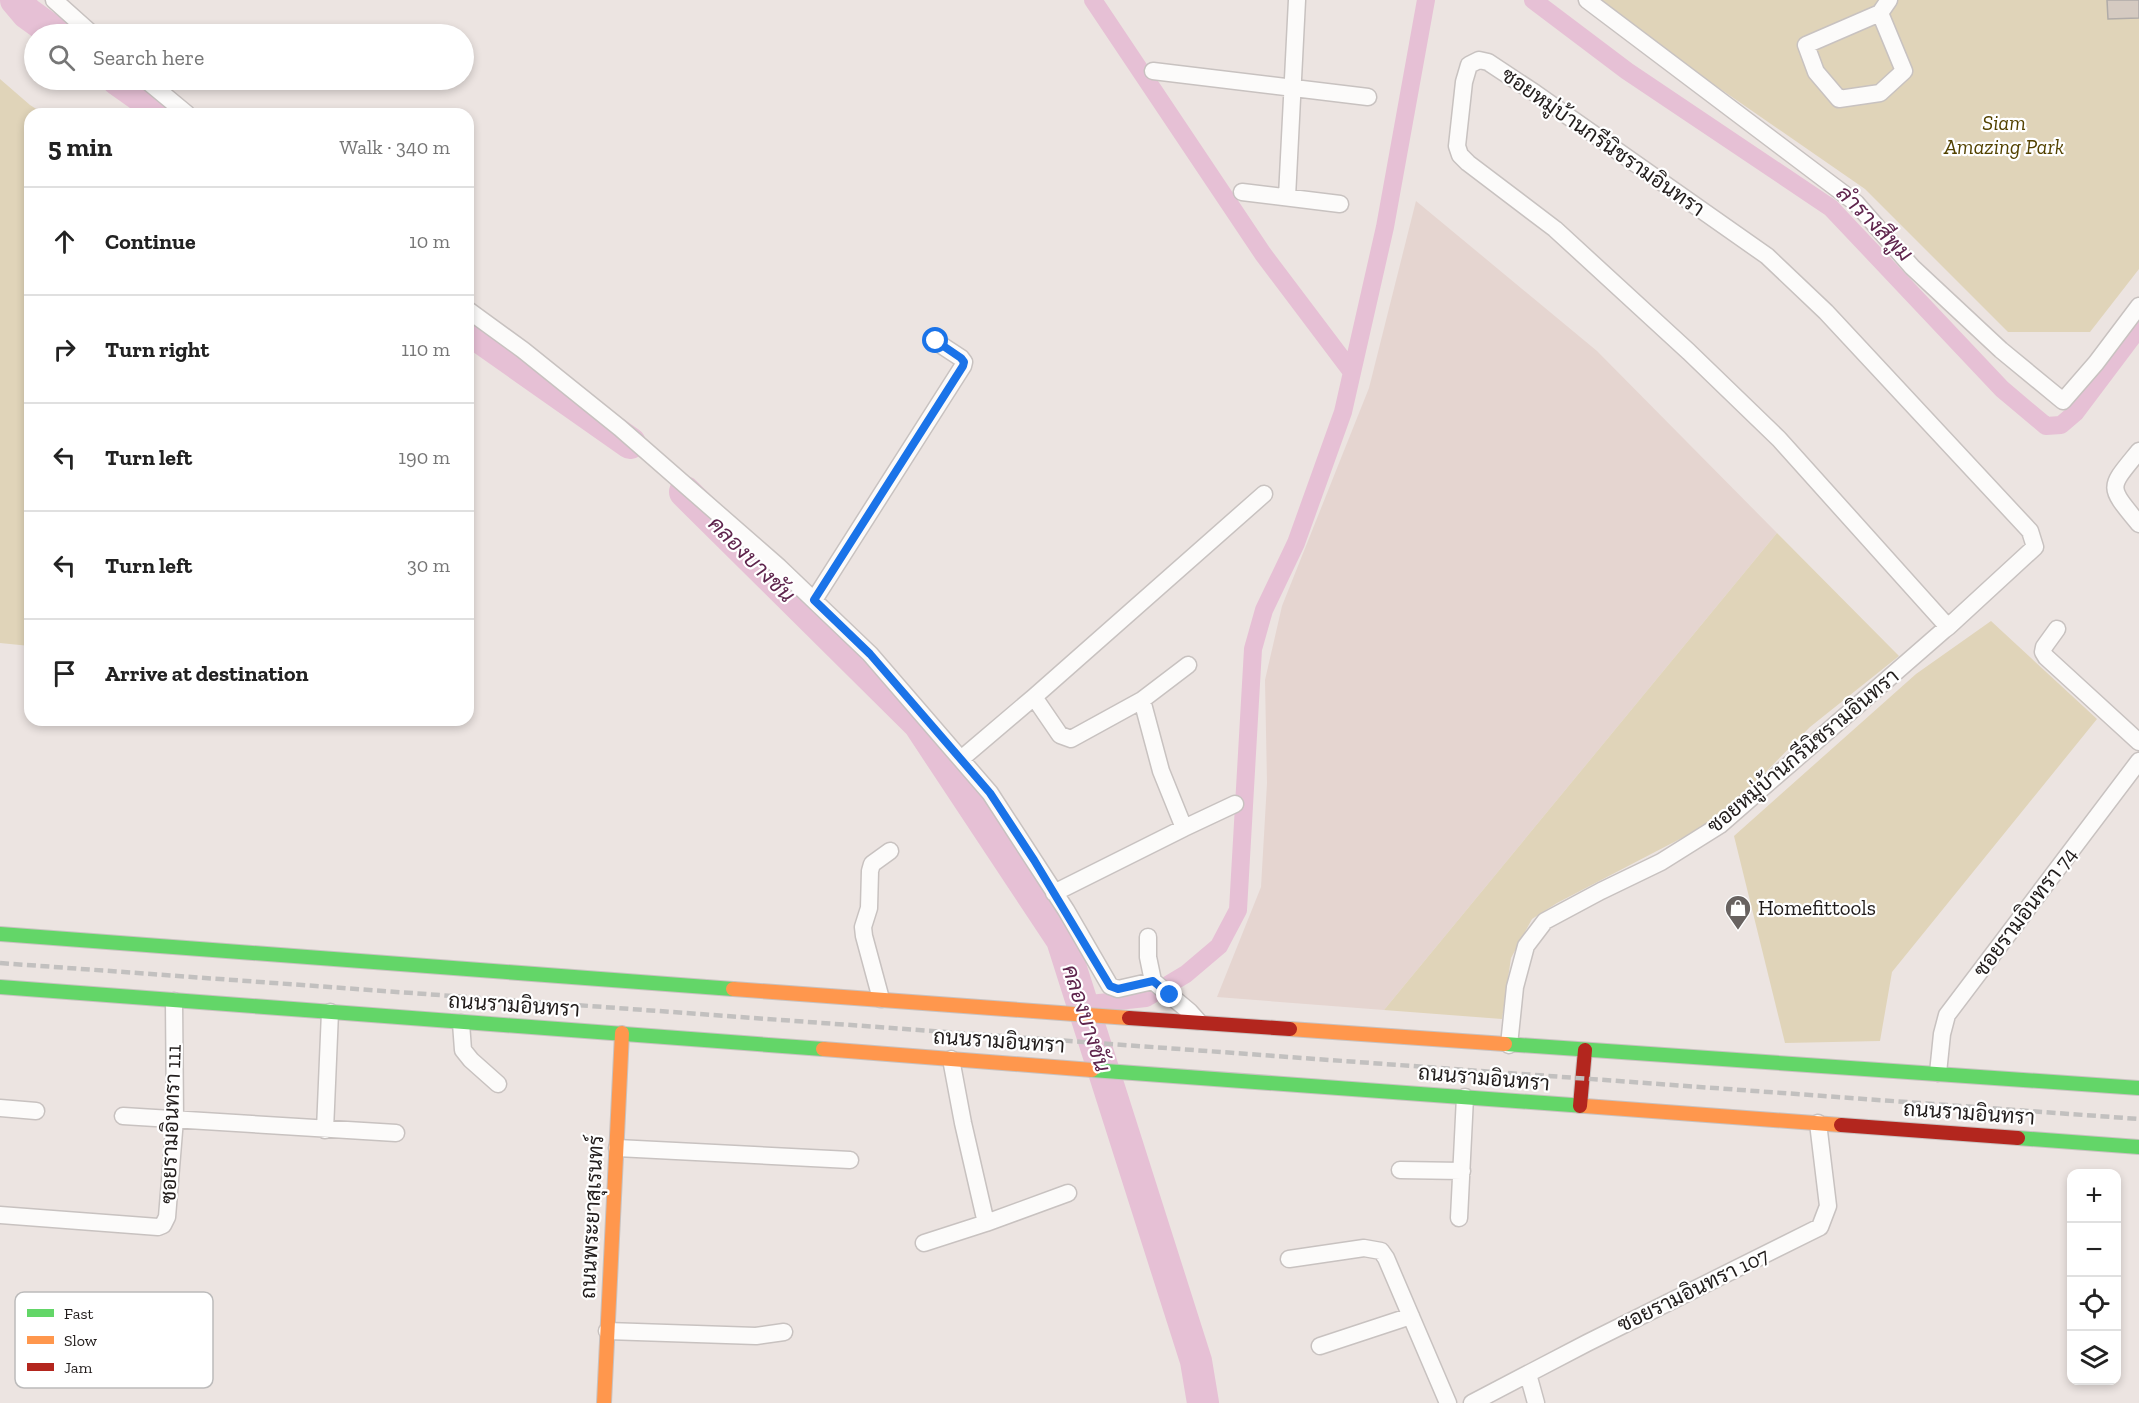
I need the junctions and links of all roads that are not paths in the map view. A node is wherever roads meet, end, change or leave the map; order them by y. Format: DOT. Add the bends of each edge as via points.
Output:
graph roads {
  1 [pos="54,0"];
  2 [pos="1297,0"];
  3 [pos="1587,0"];
  4 [pos="1884,6"];
  5 [pos="82,24"];
  6 [pos="1153,71"];
  7 [pos="1293,88"];
  8 [pos="158,90"];
  9 [pos="1368,97"];
  10 [pos="180,108"];
  11 [pos="1242,192"];
  12 [pos="1287,197"];
  13 [pos="1340,204"];
  14 [pos="2139,306"];
  15 [pos="474,314"];
  16 [pos="936,341"];
  17 [pos="2139,451"];
  18 [pos="1264,494"];
  19 [pos="2139,524"];
  20 [pos="814,600"];
  21 [pos="1948,627"];
  22 [pos="2057,629"];
  23 [pos="1188,665"];
  24 [pos="1034,697"];
  25 [pos="1142,700"];
  26 [pos="2139,742"];
  27 [pos="961,759"];
  28 [pos="2139,761"];
  29 [pos="1235,804"];
  30 [pos="1184,828"];
  31 [pos="890,851"];
  32 [pos="1054,893"];
  33 [pos="0,934"];
  34 [pos="1148,937"];
  35 [pos="0,987"];
  36 [pos="1160,987"];
  37 [pos="881,999"];
  38 [pos="174,1001"];
  39 [pos="330,1012"];
  40 [pos="461,1023"];
  41 [pos="1200,1023"];
  42 [pos="622,1033"];
  43 [pos="1509,1045"];
  44 [pos="1585,1050"];
  45 [pos="951,1059"];
  46 [pos="1938,1073"];
  47 [pos="498,1084"];
  48 [pos="2139,1089"];
  49 [pos="1465,1097"];
  50 [pos="1580,1106"];
  51 [pos="0,1108"];
  52 [pos="36,1111"];
  53 [pos="123,1116"];
  54 [pos="175,1119"];
  55 [pos="1818,1123"];
  56 [pos="325,1130"];
  57 [pos="396,1133"];
  58 [pos="2139,1147"];
  59 [pos="617,1148"];
  60 [pos="850,1161"];
  61 [pos="1401,1170"];
  62 [pos="1462,1171"];
  63 [pos="1068,1193"];
  64 [pos="0,1215"];
  65 [pos="1459,1218"];
  66 [pos="986,1223"];
  67 [pos="924,1243"];
  68 [pos="1289,1259"];
  69 [pos="1411,1316"];
  70 [pos="607,1331"];
  71 [pos="784,1332"];
  72 [pos="1320,1346"];
  73 [pos="1528,1374"];
  74 [pos="604,1403"];
  75 [pos="1448,1403"];
  76 [pos="1472,1403"];
  77 [pos="1536,1403"];
  1 -- 5 [label="street"];
  2 -- 7 [label="street"];
  3 -- 14 [label="street" via="1856,203 1912,267 2063,402"];
  4 -- 4 [label="street" via="1806,45 1816,72 1839,99 1880,93 1904,71"];
  6 -- 7 [label="street"];
  7 -- 9 [label="street"];
  7 -- 12 [label="street"];
  8 -- 10 [label="street"];
  11 -- 12 [label="street"];
  12 -- 13 [label="street"];
  15 -- 20 [label="street" via="620,428"];
  16 -- 20 [label="street" via="961,358 963,366"];
  17 -- 19 [label="street" via="2117,478 2114,488"];
  18 -- 24 [label="street"];
  20 -- 27 [label="street" via="870,654"];
  21 -- 21 [label="street, ซอยหมู่บ้านกรีนิชรามอินทรา" via="2035,547 2030,531 1826,312 1767,256 1526,86 1488,62 1479,60 1469,65 1459,124 1460,155 1555,229 1779,439"];
  21 -- 43 [label="street, ซอยหมู่บ้านกรีนิชรามอินทรา" via="1720,825 1661,862 1545,921 1526,946 1515,987"];
  22 -- 26 [label="street" via="2044,647 2046,657"];
  23 -- 25 [label="street"];
  24 -- 25 [label="street" via="1060,735 1071,740"];
  24 -- 27 [label="street"];
  25 -- 30 [label="street" via="1161,771"];
  27 -- 32 [label="street" via="990,793"];
  28 -- 46 [label="street, ซอยรามอินทรา 74" via="1947,1015"];
  29 -- 30 [label="street"];
  30 -- 32 [label="street"];
  31 -- 37 [label="street" via="872,864 869,908 863,927"];
  32 -- 36 [label="street" via="1110,986"];
  33 -- 37 [label="main road, ถนนรามอินทรา"];
  34 -- 36 [label="street" via="1148,957"];
  35 -- 38 [label="main road, ถนนรามอินทรา"];
  36 -- 41 [label="street"];
  37 -- 41 [label="main road, ถนนรามอินทรา"];
  38 -- 39 [label="main road, ถนนรามอินทรา"];
  38 -- 54 [label="street, ซอยรามอินทรา 111"];
  39 -- 40 [label="main road, ถนนรามอินทรา"];
  39 -- 56 [label="street"];
  40 -- 42 [label="main road, ถนนรามอินทรา"];
  40 -- 47 [label="street" via="463,1050"];
  41 -- 43 [label="main road, ถนนรามอินทรา"];
  42 -- 45 [label="main road, ถนนรามอินทรา"];
  42 -- 59 [label="main road, ถนนพระยาสุเรนทร์"];
  43 -- 44 [label="main road, ถนนรามอินทรา"];
  44 -- 46 [label="main road, ถนนรามอินทรา"];
  44 -- 50 [label="main road"];
  45 -- 49 [label="main road, ถนนรามอินทรา"];
  45 -- 66 [label="street"];
  46 -- 48 [label="main road, ถนนรามอินทรา"];
  49 -- 50 [label="main road, ถนนรามอินทรา"];
  49 -- 62 [label="street"];
  50 -- 55 [label="main road, ถนนรามอินทรา"];
  51 -- 52 [label="street"];
  53 -- 54 [label="street"];
  54 -- 56 [label="street"];
  54 -- 64 [label="street, ซอยรามอินทรา 111" via="167,1217 163,1225"];
  55 -- 58 [label="main road, ถนนรามอินทรา"];
  55 -- 73 [label="street, ซอยรามอินทรา 107" via="1828,1206 1820,1227"];
  56 -- 57 [label="street"];
  59 -- 60 [label="street"];
  59 -- 70 [label="main road, ถนนพระยาสุเรนทร์"];
  61 -- 62 [label="street"];
  62 -- 65 [label="street"];
  63 -- 66 [label="street"];
  66 -- 67 [label="street"];
  68 -- 69 [label="street" via="1364,1248 1381,1251"];
  69 -- 72 [label="street"];
  69 -- 75 [label="street"];
  70 -- 71 [label="street" via="756,1336"];
  70 -- 74 [label="main road, ถนนพระยาสุเรนทร์"];
  73 -- 76 [label="street, ซอยรามอินทรา 107"];
  73 -- 77 [label="street"];
}
